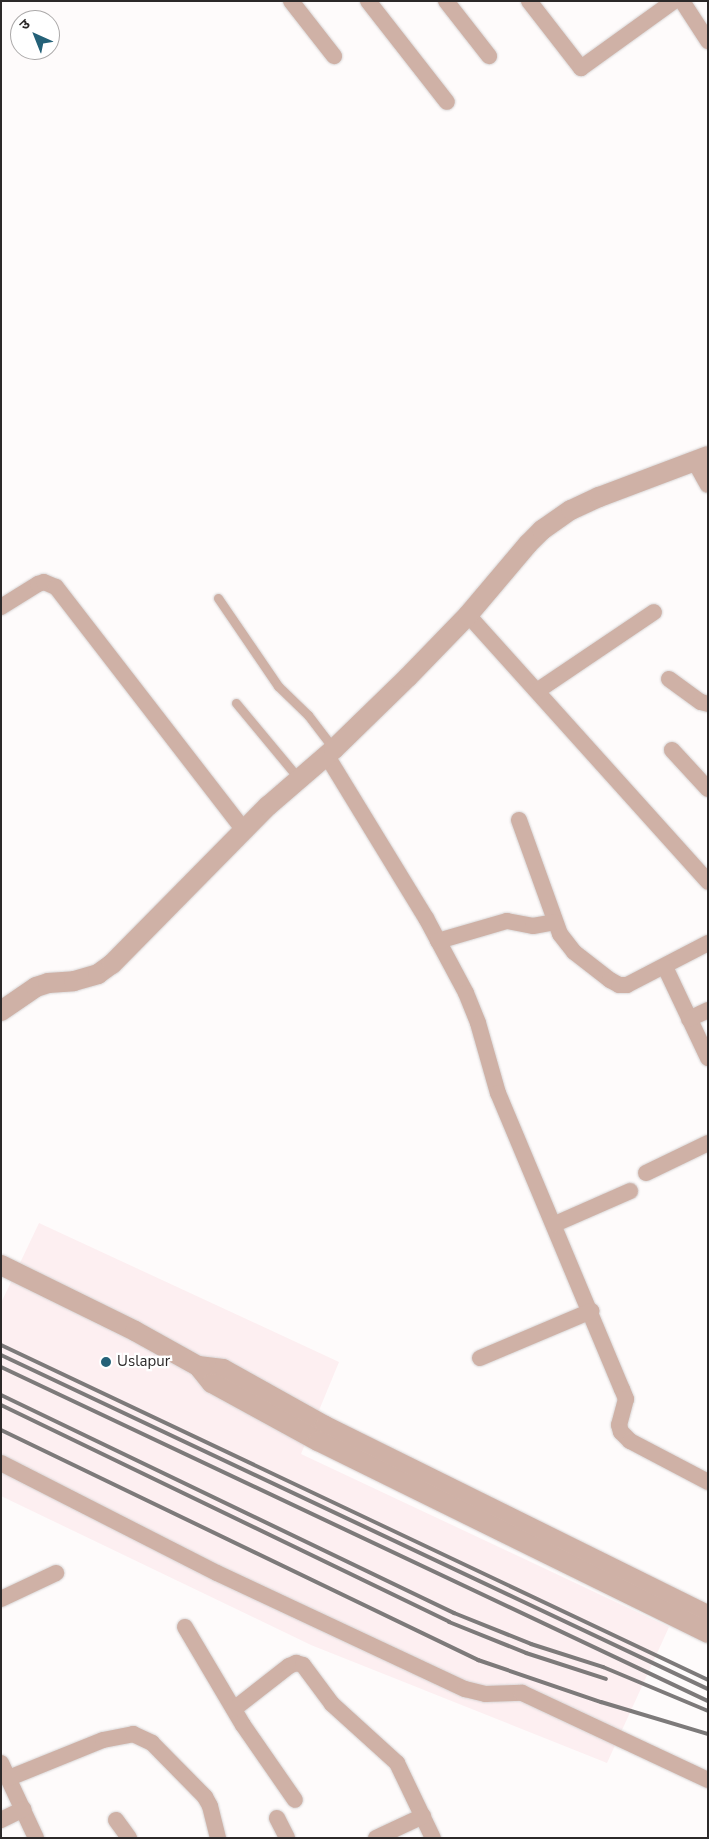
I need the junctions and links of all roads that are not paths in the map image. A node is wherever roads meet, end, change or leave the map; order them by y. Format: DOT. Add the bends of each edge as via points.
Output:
graph roads {
  1 [pos="291,1"];
  2 [pos="368,1"];
  3 [pos="446,1"];
  4 [pos="528,1"];
  5 [pos="674,1"];
  6 [pos="682,1"];
  7 [pos="708,41"];
  8 [pos="334,56"];
  9 [pos="489,56"];
  10 [pos="447,102"];
  11 [pos="702,459"];
  12 [pos="708,486"];
  13 [pos="218,598"];
  14 [pos="1,607"];
  15 [pos="654,612"];
  16 [pos="468,615"];
  17 [pos="669,678"];
  18 [pos="536,691"];
  19 [pos="236,703"];
  20 [pos="708,704"];
  21 [pos="672,750"];
  22 [pos="330,752"];
  23 [pos="300,779"];
  24 [pos="708,789"];
  25 [pos="519,820"];
  26 [pos="244,830"];
  27 [pos="708,882"];
  28 [pos="555,922"];
  29 [pos="438,941"];
  30 [pos="708,943"];
  31 [pos="665,967"];
  32 [pos="708,1010"];
  33 [pos="1,1011"];
  34 [pos="689,1019"];
  35 [pos="708,1058"];
  36 [pos="708,1143"];
  37 [pos="646,1173"];
  38 [pos="630,1191"];
  39 [pos="554,1224"];
  40 [pos="1,1265"];
  41 [pos="591,1311"];
  42 [pos="480,1358"];
  43 [pos="322,1433"];
  44 [pos="1,1463"];
  45 [pos="708,1482"];
  46 [pos="56,1574"];
  47 [pos="1,1599"];
  48 [pos="708,1614"];
  49 [pos="185,1626"];
  50 [pos="708,1632"];
  51 [pos="234,1709"];
  52 [pos="1,1763"];
  53 [pos="9,1778"];
  54 [pos="708,1780"];
  55 [pos="294,1800"];
  56 [pos="24,1809"];
  57 [pos="423,1816"];
  58 [pos="277,1818"];
  59 [pos="1,1820"];
  60 [pos="116,1820"];
  61 [pos="36,1838"];
  62 [pos="129,1838"];
  63 [pos="218,1838"];
  64 [pos="287,1838"];
  65 [pos="376,1838"];
  66 [pos="433,1838"];
  1 -- 8 [label="street"];
  2 -- 10 [label="street"];
  3 -- 9 [label="street"];
  4 -- 5 [label="street" via="581,68"];
  6 -- 7 [label="street"];
  11 -- 12 [label="street"];
  11 -- 16 [label="street" via="571,510 528,544"];
  13 -- 22 [label="lane" via="278,686 308,715"];
  14 -- 26 [label="street" via="38,584 44,582 56,587"];
  15 -- 18 [label="street"];
  16 -- 18 [label="street"];
  16 -- 22 [label="street"];
  17 -- 20 [label="street" via="700,702"];
  18 -- 27 [label="street"];
  19 -- 23 [label="lane"];
  21 -- 24 [label="street"];
  22 -- 23 [label="street"];
  22 -- 29 [label="street"];
  23 -- 26 [label="street"];
  25 -- 28 [label="street"];
  26 -- 33 [label="street" via="112,964 98,974 36,987"];
  28 -- 29 [label="street" via="533,926 507,920"];
  28 -- 31 [label="street" via="574,952 615,984 627,984"];
  29 -- 39 [label="street" via="466,993 498,1094"];
  30 -- 31 [label="street"];
  31 -- 34 [label="street"];
  32 -- 34 [label="street"];
  34 -- 35 [label="street"];
  36 -- 37 [label="street"];
  38 -- 39 [label="street"];
  39 -- 41 [label="street"];
  40 -- 43 [label="street" via="198,1366 223,1370"];
  41 -- 42 [label="street"];
  41 -- 45 [label="street" via="626,1399 620,1432 630,1442"];
  43 -- 48 [label="street"];
  43 -- 50 [label="street"];
  44 -- 54 [label="street" via="217,1573 464,1689 485,1694 512,1692 530,1696"];
  46 -- 47 [label="street"];
  49 -- 51 [label="street"];
  51 -- 55 [label="street"];
  51 -- 57 [label="street" via="289,1666 303,1664 338,1710 397,1763"];
  52 -- 53 [label="street"];
  53 -- 56 [label="street"];
  53 -- 63 [label="street" via="102,1740 133,1734 152,1743 205,1796"];
  56 -- 59 [label="street"];
  56 -- 61 [label="street"];
  57 -- 65 [label="street"];
  57 -- 66 [label="street"];
  58 -- 64 [label="street"];
  60 -- 62 [label="street"];
}
